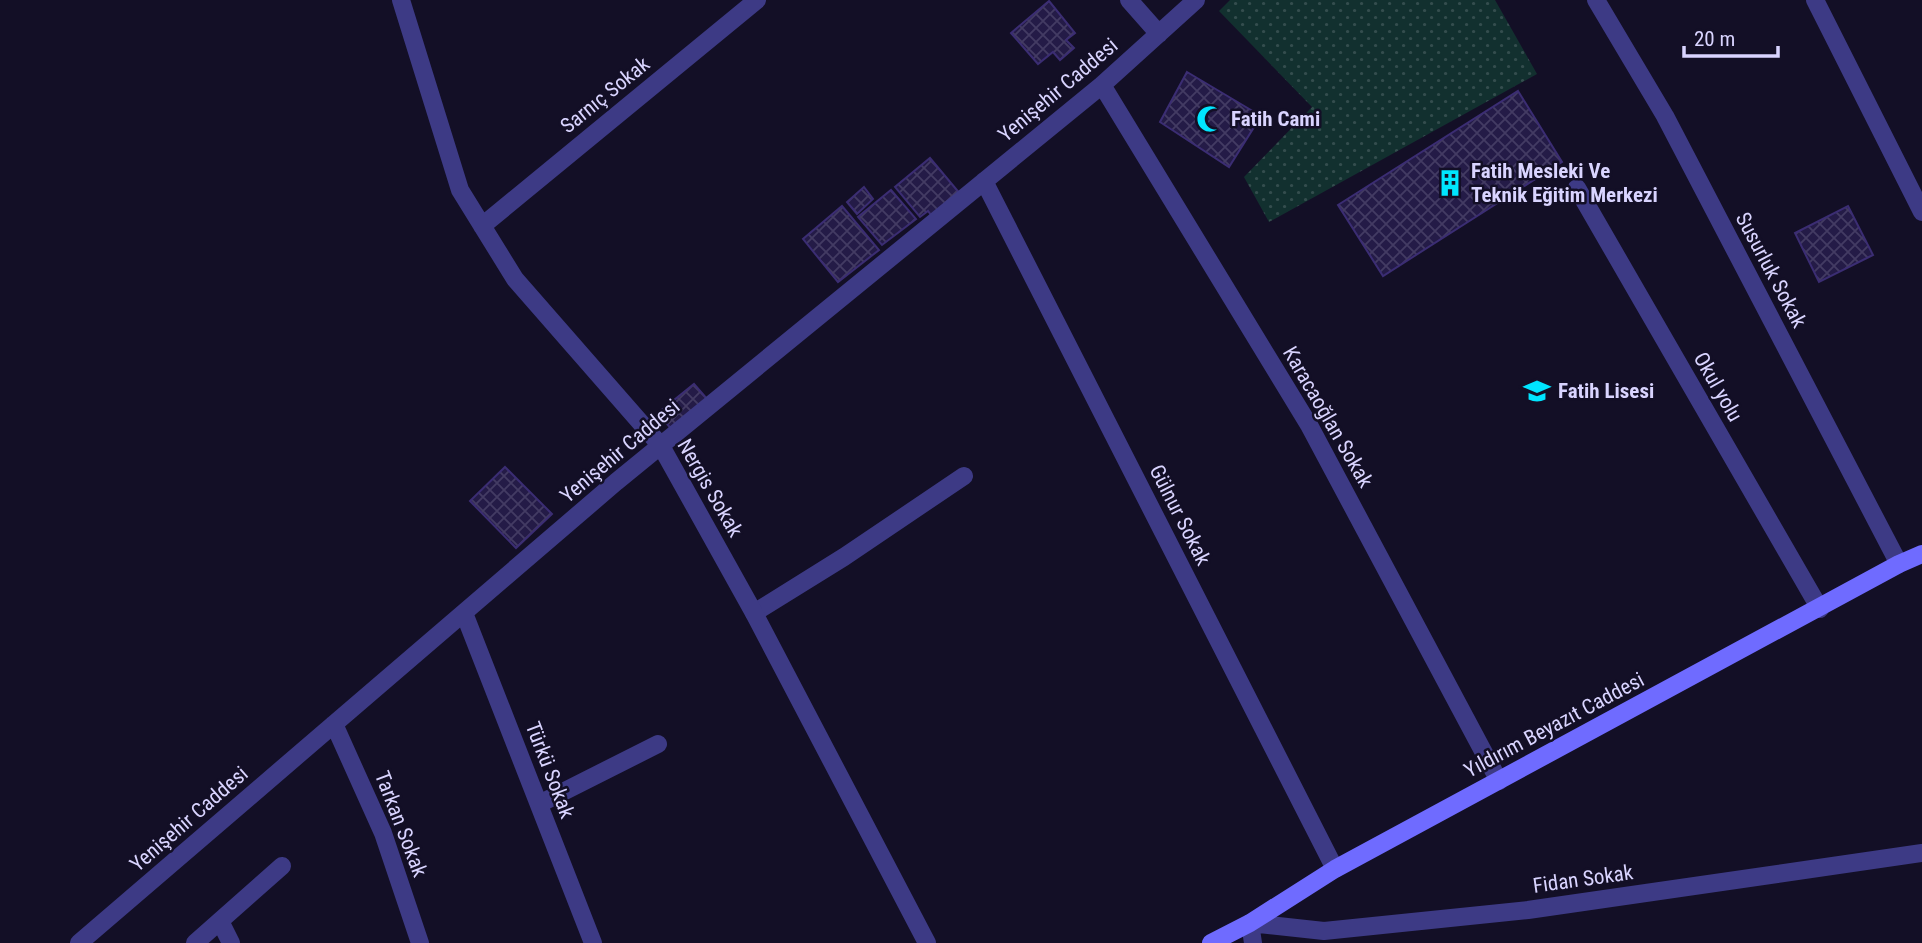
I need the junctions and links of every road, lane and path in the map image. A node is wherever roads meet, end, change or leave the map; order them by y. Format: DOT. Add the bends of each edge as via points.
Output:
graph roads {
  1 [pos="401,0"];
  2 [pos="757,0"];
  3 [pos="1129,0"];
  4 [pos="1196,0"];
  5 [pos="1596,0"];
  6 [pos="1815,0"];
  7 [pos="1158,34"];
  8 [pos="1102,85"];
  9 [pos="984,181"];
  10 [pos="1577,188"];
  11 [pos="1922,212"];
  12 [pos="482,226"];
  13 [pos="661,446"];
  14 [pos="964,476"];
  15 [pos="1922,554"];
  16 [pos="1899,565"];
  17 [pos="1820,609"];
  18 [pos="464,613"];
  19 [pos="754,613"];
  20 [pos="334,724"];
  21 [pos="658,744"];
  22 [pos="1499,781"];
  23 [pos="539,804"];
  24 [pos="1922,853"];
  25 [pos="282,866"];
  26 [pos="1335,869"];
  27 [pos="220,922"];
  28 [pos="1250,923"];
  29 [pos="79,943"];
  30 [pos="195,943"];
  31 [pos="231,943"];
  32 [pos="420,943"];
  33 [pos="593,943"];
  34 [pos="927,943"];
  35 [pos="1211,943"];
  36 [pos="1253,943"];
  1 -- 12 [label="street, Nergis Sokak" via="460,190"];
  2 -- 12 [label="street, Sarnıç Sokak"];
  3 -- 7 [label="street"];
  4 -- 7 [label="street, Yenişehir Caddesi"];
  5 -- 16 [label="street, Susurluk Sokak" via="1665,116"];
  6 -- 11 [label="street"];
  7 -- 8 [label="street, Yenişehir Caddesi"];
  8 -- 9 [label="street, Yenişehir Caddesi"];
  8 -- 22 [label="street, Karacaoğlan Sokak" via="1310,425"];
  9 -- 13 [label="street, Yenişehir Caddesi"];
  9 -- 26 [label="street, Gülnur Sokak"];
  10 -- 17 [label="street, Okul yolu"];
  12 -- 13 [label="street, Nergis Sokak" via="514,279"];
  13 -- 18 [label="street, Yenişehir Caddesi"];
  13 -- 19 [label="street, Nergis Sokak"];
  14 -- 19 [label="street"];
  15 -- 16 [label="street, Yıldırım Beyazıt Caddesi"];
  16 -- 17 [label="street, Yıldırım Beyazıt Caddesi"];
  17 -- 22 [label="street, Yıldırım Beyazıt Caddesi"];
  18 -- 20 [label="street, Yenişehir Caddesi"];
  18 -- 23 [label="street, Türkü Sokak"];
  19 -- 34 [label="street, Nergis Sokak"];
  20 -- 29 [label="street, Yenişehir Caddesi"];
  20 -- 32 [label="street, Tarkan Sokak" via="383,833"];
  21 -- 23 [label="street"];
  22 -- 26 [label="street, Yıldırım Beyazıt Caddesi"];
  23 -- 33 [label="street, Türkü Sokak"];
  24 -- 28 [label="street, Fidan Sokak" via="1528,910 1324,932"];
  25 -- 27 [label="street"];
  26 -- 28 [label="street, Yıldırım Beyazıt Caddesi"];
  27 -- 30 [label="street"];
  27 -- 31 [label="street"];
  28 -- 35 [label="street, Yıldırım Beyazıt Caddesi"];
  28 -- 36 [label="street"];
}
